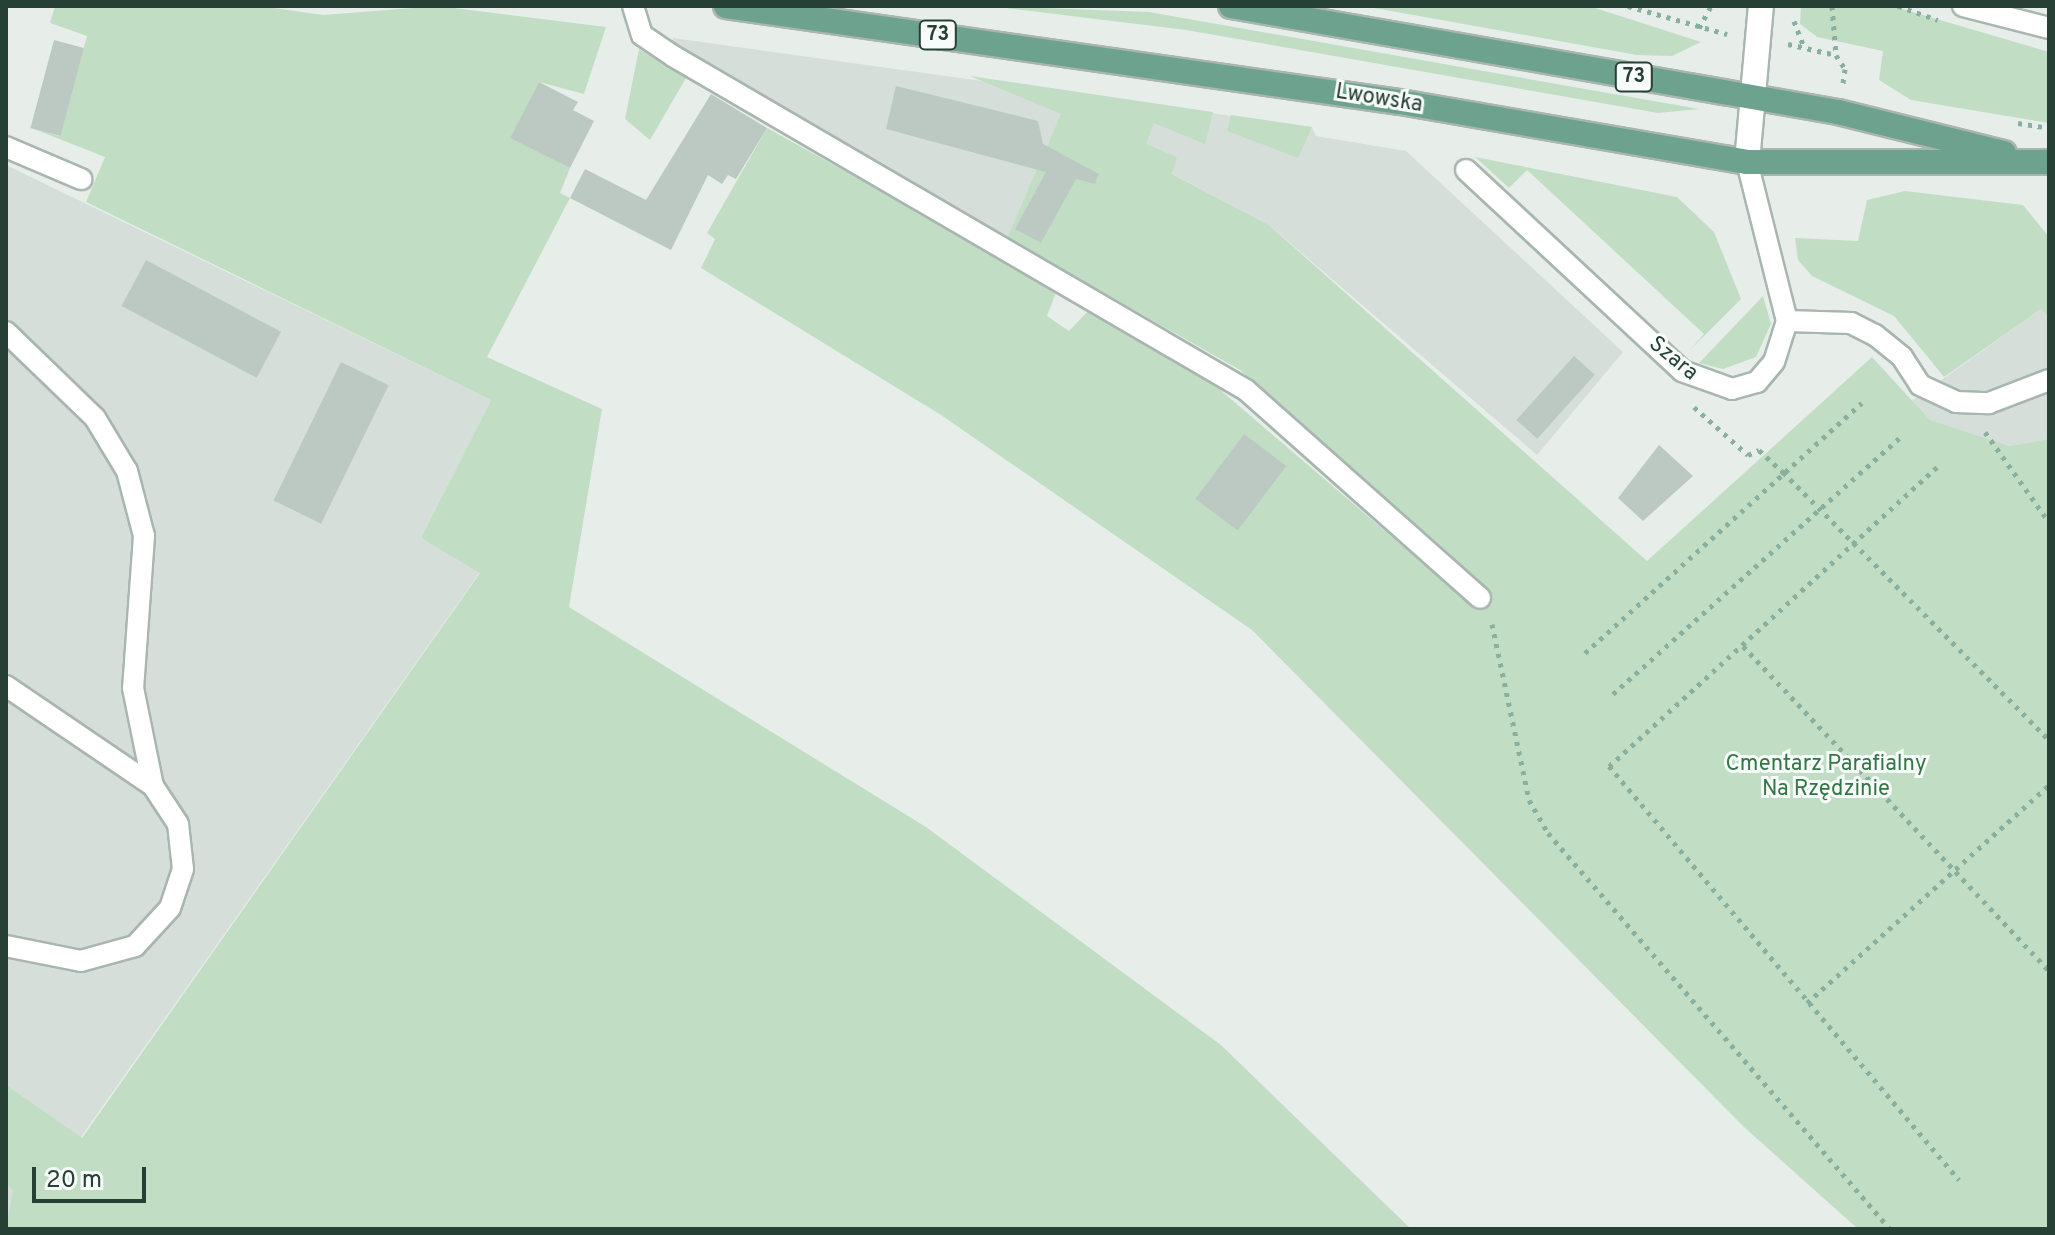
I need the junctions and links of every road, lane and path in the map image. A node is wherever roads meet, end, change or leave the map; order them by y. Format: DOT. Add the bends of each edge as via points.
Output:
graph roads {
  1 [pos="633,6"];
  2 [pos="726,6"];
  3 [pos="1231,6"];
  4 [pos="1628,6"];
  5 [pos="1711,6"];
  6 [pos="1761,6"];
  7 [pos="1832,6"];
  8 [pos="1963,6"];
  9 [pos="1793,12"];
  10 [pos="1699,28"];
  11 [pos="2049,28"];
  12 [pos="1758,41"];
  13 [pos="1804,46"];
  14 [pos="1836,55"];
  15 [pos="1755,99"];
  16 [pos="6,147"];
  17 [pos="2041,161"];
  18 [pos="1747,162"];
  19 [pos="1466,170"];
  20 [pos="81,179"];
  21 [pos="1787,321"];
  22 [pos="6,332"];
  23 [pos="2049,380"];
  24 [pos="1681,395"];
  25 [pos="1956,402"];
  26 [pos="1862,403"];
  27 [pos="1899,438"];
  28 [pos="1937,467"];
  29 [pos="1783,472"];
  30 [pos="1819,508"];
  31 [pos="2049,522"];
  32 [pos="1853,542"];
  33 [pos="1480,598"];
  34 [pos="1743,646"];
  35 [pos="1585,653"];
  36 [pos="6,686"];
  37 [pos="1613,694"];
  38 [pos="2049,740"];
  39 [pos="2049,785"];
  40 [pos="153,786"];
  41 [pos="1954,871"];
  42 [pos="6,946"];
  43 [pos="2049,971"];
  44 [pos="1807,1003"];
  45 [pos="1959,1180"];
  46 [pos="1890,1229"];
  1 -- 33 [label="lane" via="642,35 673,56 1246,390"];
  2 -- 18 [label="main road, Lwowska / 73" via="1363,96"];
  3 -- 15 [label="main road, Lwowska / 73"];
  4 -- 10 [label="path"];
  5 -- 10 [label="path"];
  6 -- 12 [label="street"];
  7 -- 14 [label="path"];
  8 -- 11 [label="lane"];
  9 -- 13 [label="path"];
  10 -- 12 [label="path"];
  12 -- 15 [label="street"];
  15 -- 17 [label="main road, Lwowska / 73"];
  15 -- 18 [label="street"];
  16 -- 20 [label="lane"];
  17 -- 18 [label="main road, Lwowska / 73"];
  18 -- 21 [label="lane"];
  19 -- 21 [label="lane, Szara" via="1705,385 1732,389 1757,382 1774,362"];
  21 -- 25 [label="lane" via="1851,323 1902,357 1920,385"];
  22 -- 40 [label="lane" via="95,418 127,471 144,536 133,688"];
  23 -- 25 [label="lane" via="1989,403"];
  24 -- 29 [label="path" via="1748,455 1759,450"];
  25 -- 31 [label="path"];
  26 -- 29 [label="path"];
  27 -- 30 [label="path"];
  28 -- 32 [label="path"];
  29 -- 30 [label="path"];
  29 -- 35 [label="path"];
  30 -- 32 [label="path"];
  30 -- 37 [label="path"];
  32 -- 34 [label="path"];
  32 -- 38 [label="path"];
  33 -- 46 [label="path" via="1493,626 1529,800 1548,833"];
  34 -- 41 [label="path"];
  34 -- 44 [label="path" via="1609,766"];
  36 -- 40 [label="lane"];
  39 -- 41 [label="path"];
  40 -- 42 [label="lane" via="178,824 183,869 170,908 135,946 81,961"];
  41 -- 43 [label="path"];
  41 -- 44 [label="path"];
  44 -- 45 [label="path"];
}
